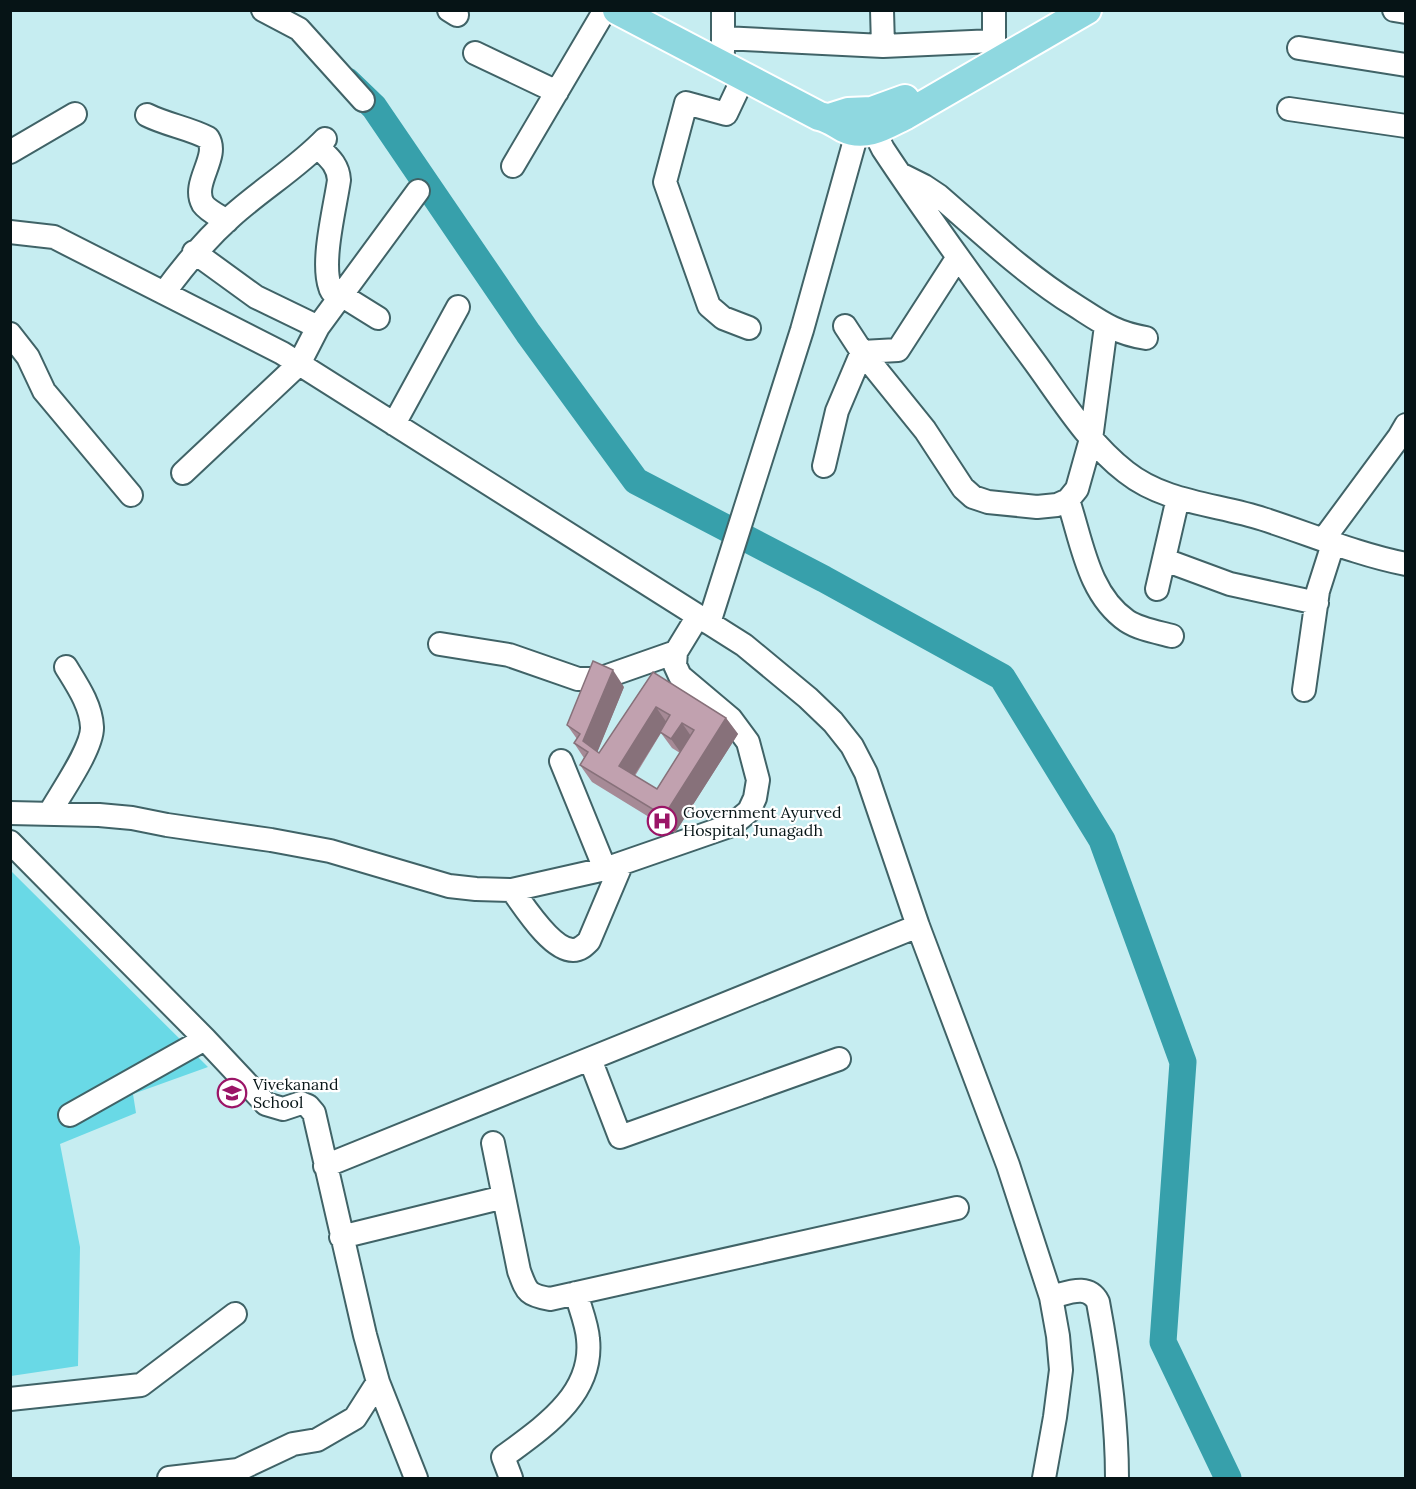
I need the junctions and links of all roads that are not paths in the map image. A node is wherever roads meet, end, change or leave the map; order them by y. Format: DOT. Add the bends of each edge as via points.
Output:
graph roads {
  1 [pos="263,10"];
  2 [pos="605,10"];
  3 [pos="617,10"];
  4 [pos="723,10"];
  5 [pos="882,10"];
  6 [pos="994,10"];
  7 [pos="1062,10"];
  8 [pos="1087,10"];
  9 [pos="1394,10"];
  10 [pos="1406,12"];
  11 [pos="650,19"];
  12 [pos="883,46"];
  13 [pos="1299,48"];
  14 [pos="997,50"];
  15 [pos="476,53"];
  16 [pos="730,60"];
  17 [pos="1406,65"];
  18 [pos="557,92"];
  19 [pos="363,100"];
  20 [pos="1289,109"];
  21 [pos="75,114"];
  22 [pos="147,115"];
  23 [pos="867,121"];
  24 [pos="1406,126"];
  25 [pos="10,152"];
  26 [pos="513,166"];
  27 [pos="900,174"];
  28 [pos="418,191"];
  29 [pos="226,221"];
  30 [pos="10,232"];
  31 [pos="194,252"];
  32 [pos="958,257"];
  33 [pos="164,293"];
  34 [pos="339,297"];
  35 [pos="458,307"];
  36 [pos="378,318"];
  37 [pos="845,326"];
  38 [pos="1106,326"];
  39 [pos="318,327"];
  40 [pos="749,328"];
  41 [pos="10,334"];
  42 [pos="1146,338"];
  43 [pos="862,352"];
  44 [pos="299,364"];
  45 [pos="394,424"];
  46 [pos="1406,424"];
  47 [pos="1091,439"];
  48 [pos="824,466"];
  49 [pos="183,473"];
  50 [pos="131,495"];
  51 [pos="1178,498"];
  52 [pos="1068,500"];
  53 [pos="1328,542"];
  54 [pos="1165,560"];
  55 [pos="1406,564"];
  56 [pos="1157,589"];
  57 [pos="1317,603"];
  58 [pos="703,620"];
  59 [pos="1172,636"];
  60 [pos="440,644"];
  61 [pos="676,652"];
  62 [pos="66,667"];
  63 [pos="1304,690"];
  64 [pos="561,761"];
  65 [pos="10,813"];
  66 [pos="49,814"];
  67 [pos="10,842"];
  68 [pos="614,866"];
  69 [pos="512,890"];
  70 [pos="918,926"];
  71 [pos="205,1039"];
  72 [pos="590,1059"];
  73 [pos="839,1059"];
  74 [pos="70,1115"];
  75 [pos="493,1143"];
  76 [pos="325,1166"];
  77 [pos="504,1197"];
  78 [pos="957,1208"];
  79 [pos="341,1237"];
  80 [pos="576,1293"];
  81 [pos="1051,1297"];
  82 [pos="235,1314"];
  83 [pos="378,1382"];
  84 [pos="10,1400"];
  85 [pos="169,1479"];
  86 [pos="416,1479"];
  87 [pos="511,1479"];
  88 [pos="1044,1479"];
  89 [pos="1117,1479"];
  1 -- 19 [label="street" via="299,29"];
  2 -- 18 [label="street"];
  3 -- 11 [label="main road"];
  4 -- 16 [label="street"];
  5 -- 12 [label="street"];
  6 -- 14 [label="street"];
  7 -- 14 [label="main road"];
  8 -- 14 [label="main road"];
  9 -- 10 [label="street"];
  11 -- 16 [label="main road"];
  12 -- 14 [label="street"];
  12 -- 16 [label="street"];
  13 -- 17 [label="street"];
  14 -- 23 [label="main road"];
  15 -- 18 [label="street"];
  16 -- 23 [label="main road" via="819,116 829,118 849,112"];
  16 -- 40 [label="street" via="726,114 686,103 665,182 709,306 723,318"];
  18 -- 26 [label="street"];
  20 -- 24 [label="street"];
  21 -- 25 [label="street"];
  22 -- 29 [label="street" via="208,138 212,149 201,199"];
  23 -- 27 [label="street"];
  23 -- 58 [label="street" via="802,330"];
  27 -- 32 [label="street"];
  27 -- 38 [label="street" via="939,196 1058,295"];
  28 -- 34 [label="street"];
  29 -- 31 [label="street"];
  29 -- 34 [label="street" via="322,143 339,180 327,269 331,291"];
  30 -- 33 [label="street" via="54,237"];
  31 -- 33 [label="street"];
  31 -- 39 [label="street" via="256,297"];
  32 -- 43 [label="street" via="898,350"];
  32 -- 47 [label="street"];
  33 -- 44 [label="street"];
  34 -- 36 [label="street"];
  34 -- 39 [label="street"];
  35 -- 45 [label="street"];
  37 -- 43 [label="street"];
  38 -- 42 [label="street"];
  38 -- 47 [label="street"];
  39 -- 44 [label="street"];
  41 -- 50 [label="street" via="28,357 44,391"];
  43 -- 48 [label="street" via="837,411"];
  43 -- 52 [label="street" via="973,497 1038,507"];
  44 -- 45 [label="street"];
  44 -- 49 [label="street"];
  45 -- 58 [label="street"];
  46 -- 53 [label="street"];
  47 -- 51 [label="street" via="1126,472"];
  47 -- 52 [label="street" via="1077,489"];
  51 -- 53 [label="street" via="1262,519"];
  51 -- 54 [label="street"];
  52 -- 59 [label="street" via="1105,602 1128,621"];
  53 -- 55 [label="street"];
  53 -- 57 [label="street"];
  54 -- 56 [label="street"];
  54 -- 57 [label="street" via="1230,584"];
  57 -- 63 [label="street"];
  58 -- 61 [label="street"];
  58 -- 70 [label="street" via="744,645 808,698 852,746 867,773"];
  60 -- 61 [label="street" via="509,655 590,680"];
  61 -- 68 [label="street" via="675,665 680,676 731,720 748,742 758,780 755,798 749,810 732,825"];
  62 -- 66 [label="street" via="86,703 92,729 87,748"];
  64 -- 68 [label="street"];
  65 -- 66 [label="street"];
  66 -- 69 [label="street" via="132,818 271,840 330,851 449,886"];
  67 -- 71 [label="street"];
  68 -- 69 [label="street"];
  68 -- 69 [label="street" via="589,941 582,948 563,948 544,932"];
  70 -- 72 [label="street"];
  70 -- 81 [label="street" via="1008,1165"];
  71 -- 74 [label="street"];
  71 -- 76 [label="street" via="266,1104 284,1109 308,1106 314,1113"];
  72 -- 73 [label="street" via="620,1137"];
  72 -- 76 [label="street"];
  75 -- 77 [label="street"];
  76 -- 79 [label="street"];
  77 -- 79 [label="street"];
  77 -- 80 [label="street" via="526,1291 550,1299"];
  78 -- 80 [label="street"];
  79 -- 83 [label="street"];
  80 -- 87 [label="street" via="588,1339 584,1374 559,1413 503,1457"];
  81 -- 88 [label="street" via="1061,1370"];
  81 -- 89 [label="street" via="1083,1290 1098,1302 1114,1398"];
  82 -- 84 [label="street" via="141,1385"];
  83 -- 85 [label="street" via="355,1418 317,1440 293,1444 238,1470"];
  83 -- 86 [label="street"];
}
